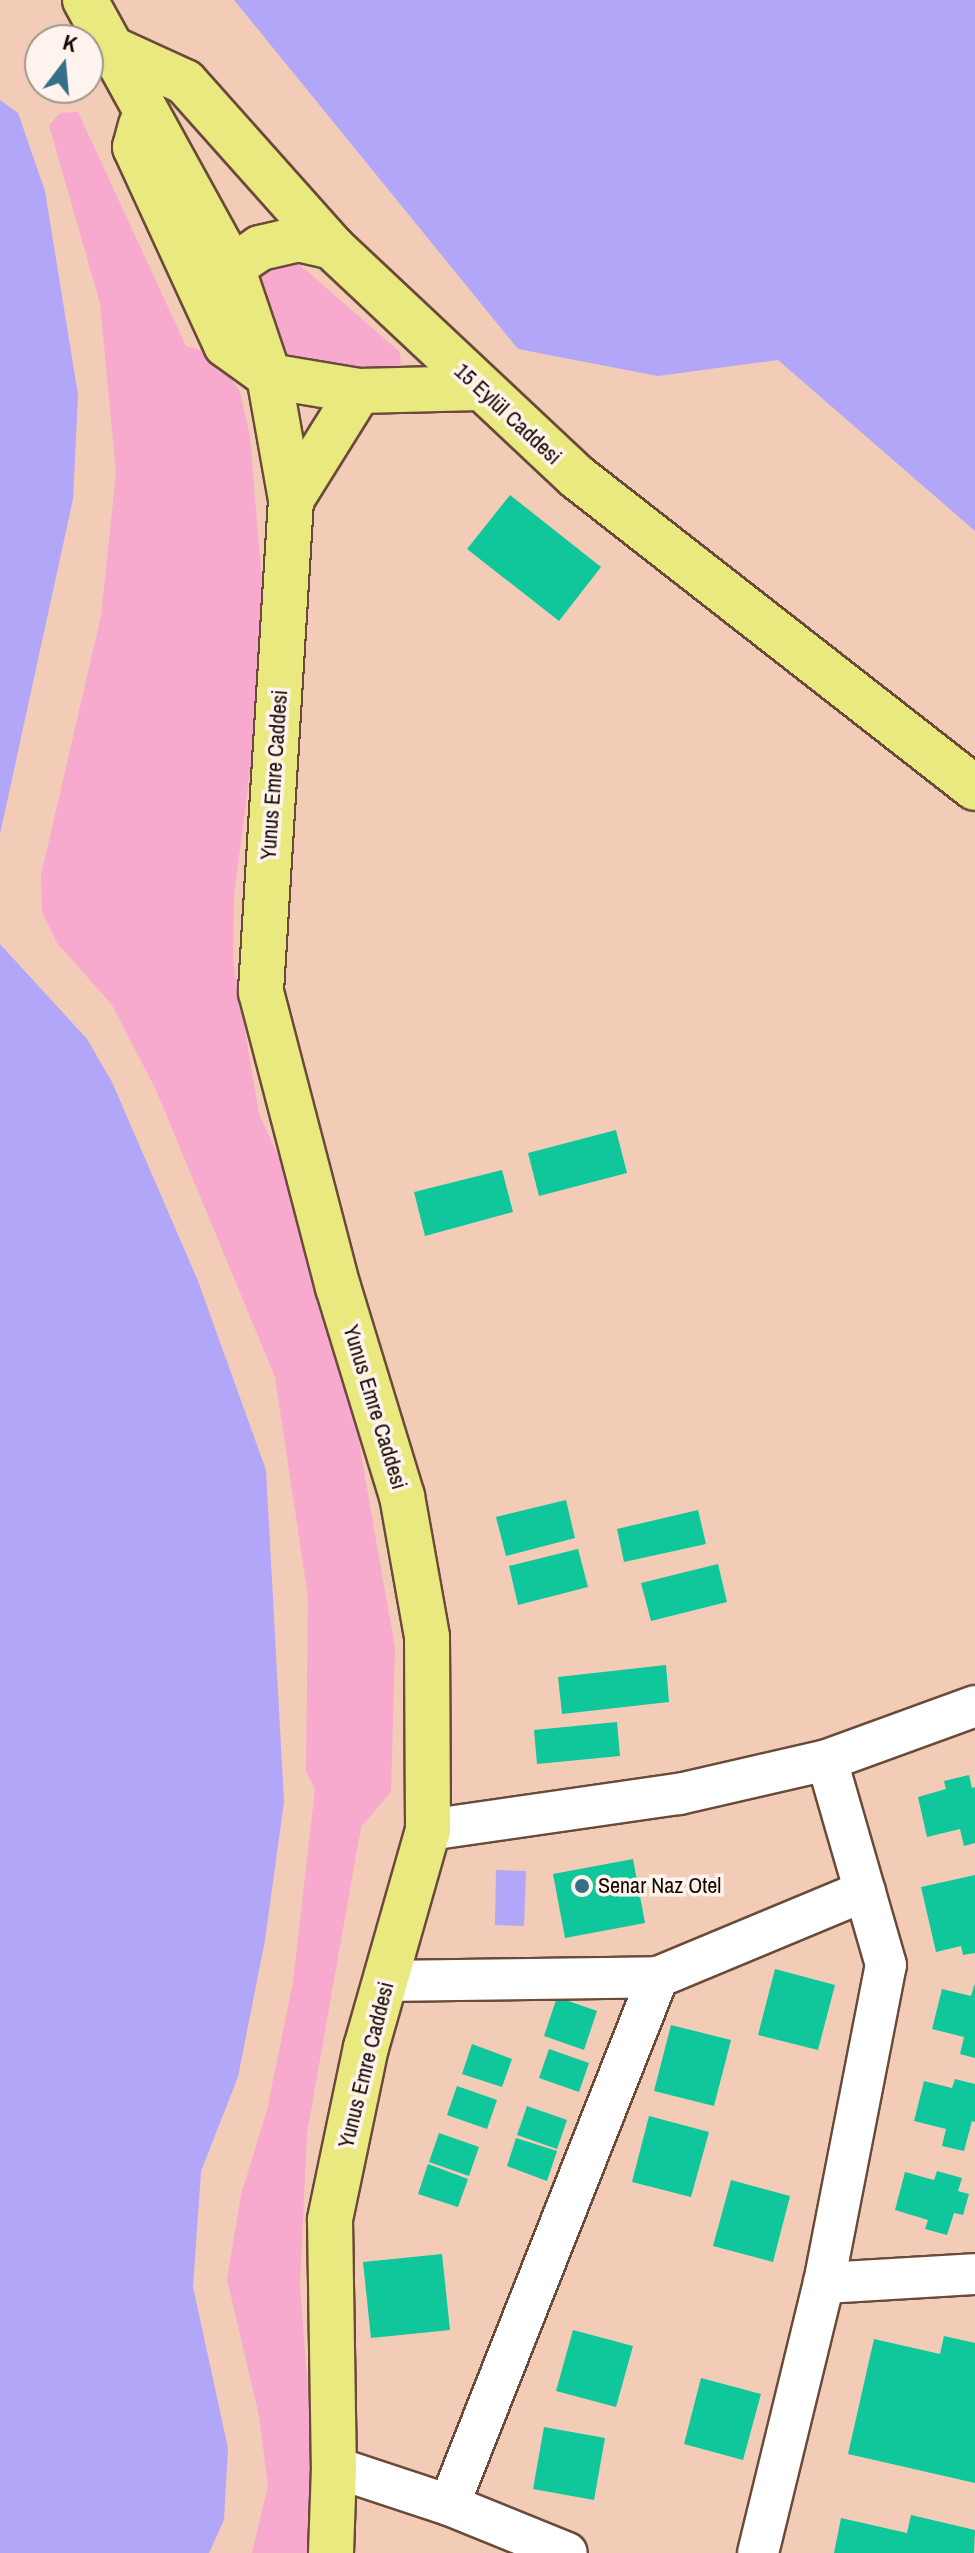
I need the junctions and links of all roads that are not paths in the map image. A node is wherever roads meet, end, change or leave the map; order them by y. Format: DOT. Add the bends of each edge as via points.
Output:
graph roads {
  1 [pos="85,0"];
  2 [pos="115,50"];
  3 [pos="146,106"];
  4 [pos="332,247"];
  5 [pos="232,267"];
  6 [pos="269,376"];
  7 [pos="480,388"];
  8 [pos="359,391"];
  9 [pos="291,500"];
  10 [pos="975,788"];
  11 [pos="975,1706"];
  12 [pos="827,1760"];
  13 [pos="428,1830"];
  14 [pos="865,1891"];
  15 [pos="658,1977"];
  16 [pos="386,1981"];
  17 [pos="975,2274"];
  18 [pos="824,2283"];
  19 [pos="334,2467"];
  20 [pos="449,2505"];
  21 [pos="331,2553"];
  22 [pos="567,2553"];
  23 [pos="758,2553"];
  1 -- 2 [label="main road"];
  2 -- 3 [label="main road, Yunus Emre Caddesi"];
  2 -- 4 [label="main road, 15 Eylül Caddesi" via="185,82"];
  3 -- 5 [label="main road, Yunus Emre Caddesi"];
  3 -- 6 [label="main road" via="135,147 226,345"];
  4 -- 5 [label="main road" via="298,239 260,248"];
  4 -- 7 [label="main road, 15 Eylül Caddesi"];
  5 -- 6 [label="main road, Yunus Emre Caddesi"];
  6 -- 8 [label="main road"];
  6 -- 9 [label="main road, Yunus Emre Caddesi"];
  7 -- 8 [label="main road"];
  7 -- 10 [label="main road, 15 Eylül Caddesi" via="577,477"];
  8 -- 9 [label="main road"];
  9 -- 13 [label="main road, Yunus Emre Caddesi" via="261,992 338,1287 402,1496 427,1637"];
  11 -- 12 [label="street"];
  12 -- 13 [label="street" via="679,1794"];
  12 -- 14 [label="street"];
  13 -- 16 [label="main road, Yunus Emre Caddesi"];
  14 -- 15 [label="street"];
  14 -- 18 [label="street" via="886,1965"];
  15 -- 16 [label="street"];
  15 -- 20 [label="street"];
  16 -- 19 [label="main road, Yunus Emre Caddesi" via="366,2047 330,2220"];
  17 -- 18 [label="street"];
  18 -- 23 [label="street"];
  19 -- 20 [label="street"];
  19 -- 21 [label="main road, Yunus Emre Caddesi"];
  20 -- 22 [label="street"];
}
